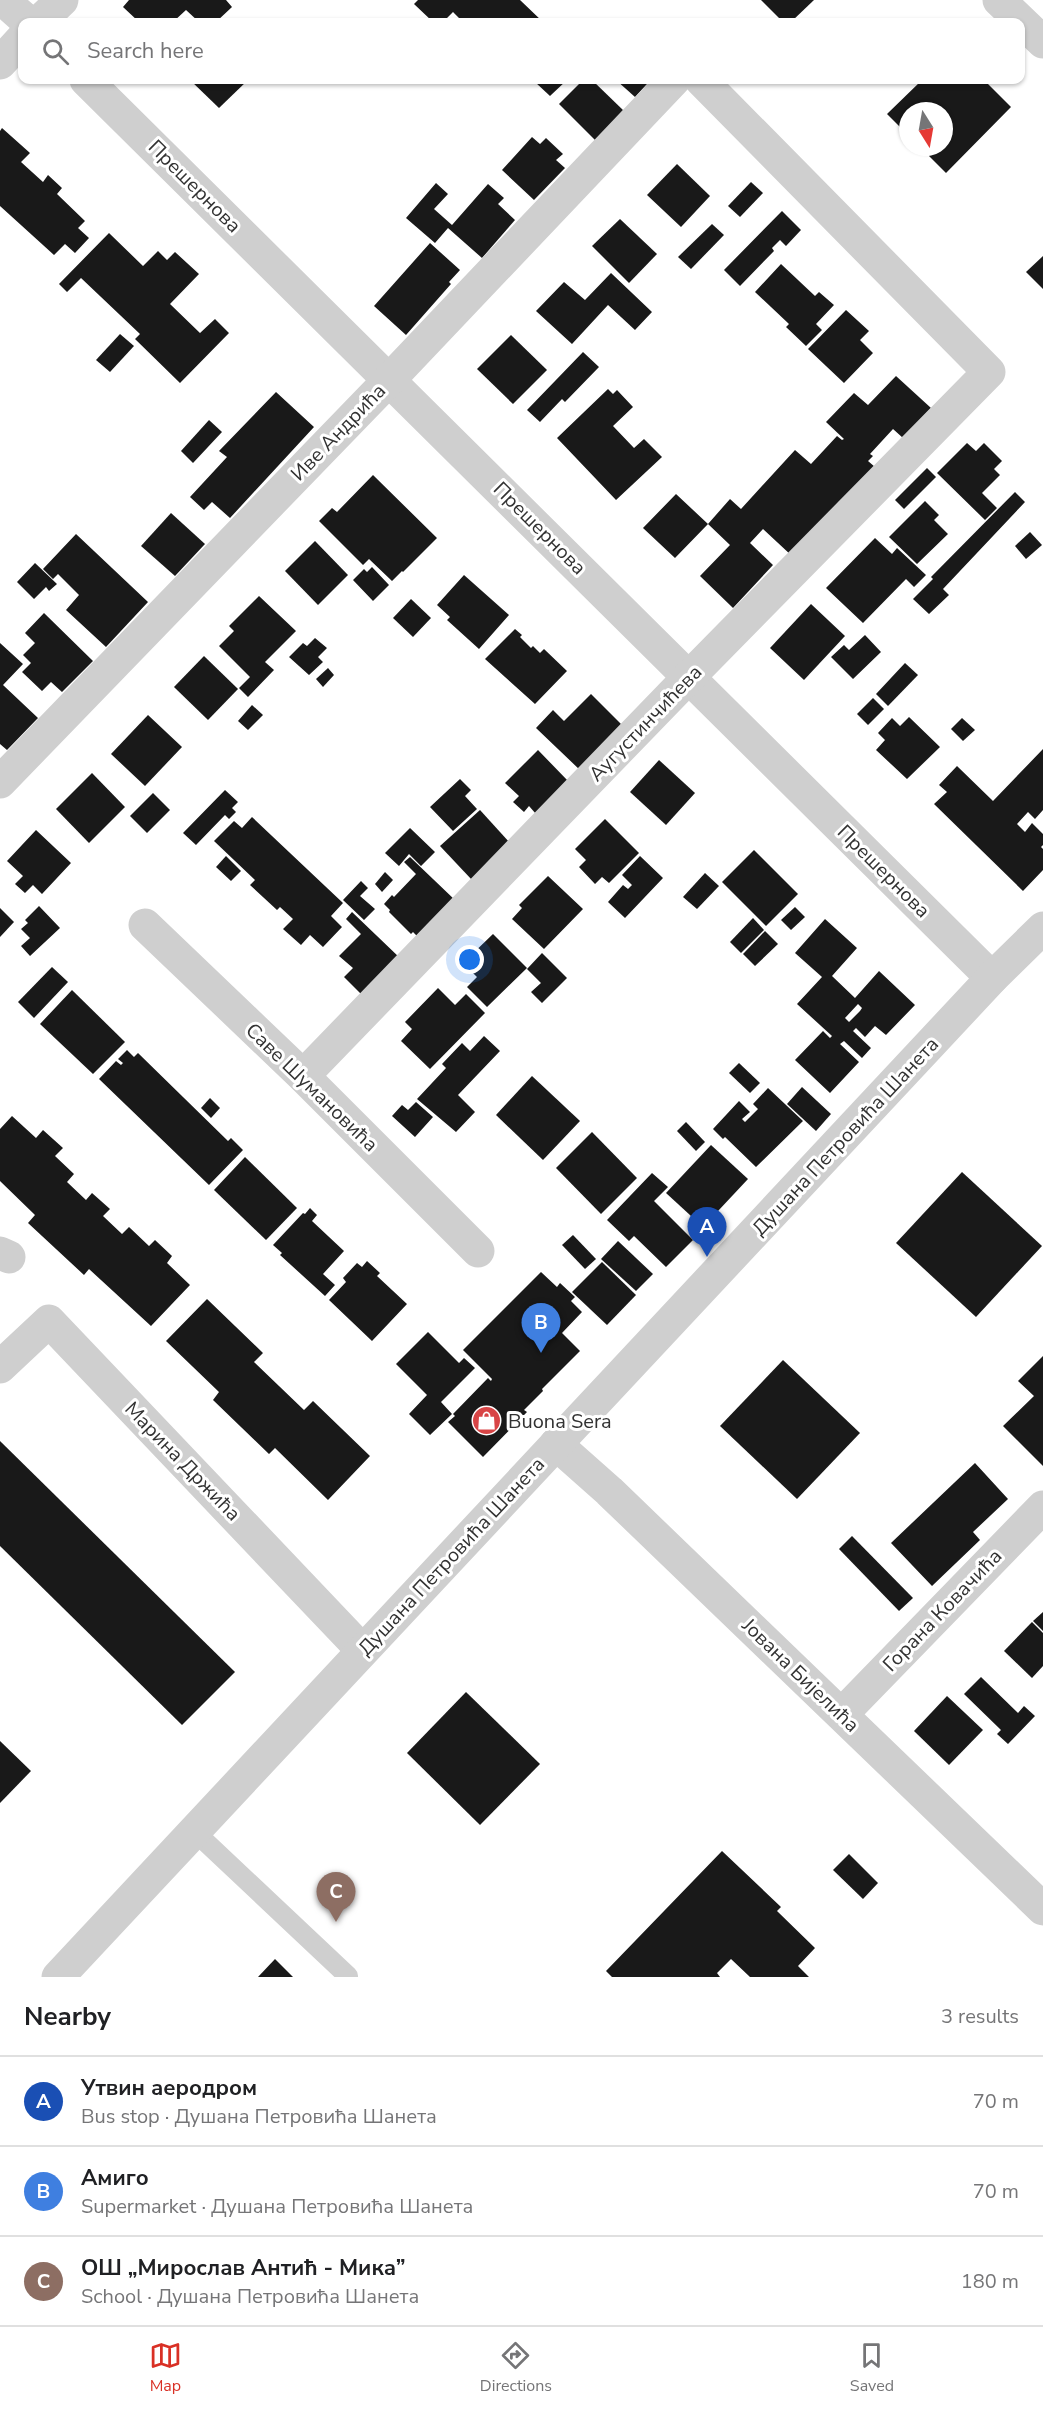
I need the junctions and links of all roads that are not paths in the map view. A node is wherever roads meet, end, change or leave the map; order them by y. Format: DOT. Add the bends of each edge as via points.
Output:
graph roads {
  1 [pos="3,0"];
  2 [pos="62,0"];
  3 [pos="999,0"];
  4 [pos="23,18"];
  5 [pos="43,18"];
  6 [pos="1018,18"];
  7 [pos="1025,25"];
  8 [pos="1043,42"];
  9 [pos="18,43"];
  10 [pos="0,63"];
  11 [pos="90,84"];
  12 [pos="670,84"];
  13 [pos="705,84"];
  14 [pos="390,379"];
  15 [pos="688,677"];
  16 [pos="0,782"];
  17 [pos="145,925"];
  18 [pos="1043,928"];
  19 [pos="992,978"];
  20 [pos="303,1076"];
  21 [pos="478,1251"];
  22 [pos="0,1367"];
  23 [pos="556,1444"];
  24 [pos="1043,1507"];
  25 [pos="362,1650"];
  26 [pos="842,1714"];
  27 [pos="194,1831"];
  28 [pos="1043,1909"];
  29 [pos="348,1976"];
  30 [pos="58,1977"];
  1 -- 4 [label="street"];
  2 -- 5 [label="street"];
  3 -- 6 [label="street"];
  7 -- 8 [label="street"];
  9 -- 10 [label="street"];
  11 -- 14 [label="street, Прешернова"];
  12 -- 14 [label="street, Иве Андрића"];
  13 -- 15 [label="street, Аугустинчићева" via="989,372"];
  14 -- 15 [label="street, Прешернова"];
  14 -- 16 [label="street, Иве Андрића"];
  15 -- 19 [label="street, Прешернова"];
  15 -- 20 [label="street, Аугустинчићева"];
  17 -- 20 [label="street, Саве Шумановића"];
  18 -- 19 [label="street, Душана Петровића Шанета"];
  19 -- 23 [label="street, Душана Петровића Шанета"];
  20 -- 21 [label="street, Саве Шумановића"];
  22 -- 25 [label="street, Марина Држића" via="49,1321"];
  23 -- 25 [label="street, Душана Петровића Шанета"];
  23 -- 26 [label="street, Јована Бијелића"];
  24 -- 26 [label="street, Горана Ковачића"];
  25 -- 27 [label="street, Душана Петровића Шанета"];
  26 -- 28 [label="street, Јована Бијелића"];
  27 -- 29 [label="lane"];
  27 -- 30 [label="street, Душана Петровића Шанета"];
}
